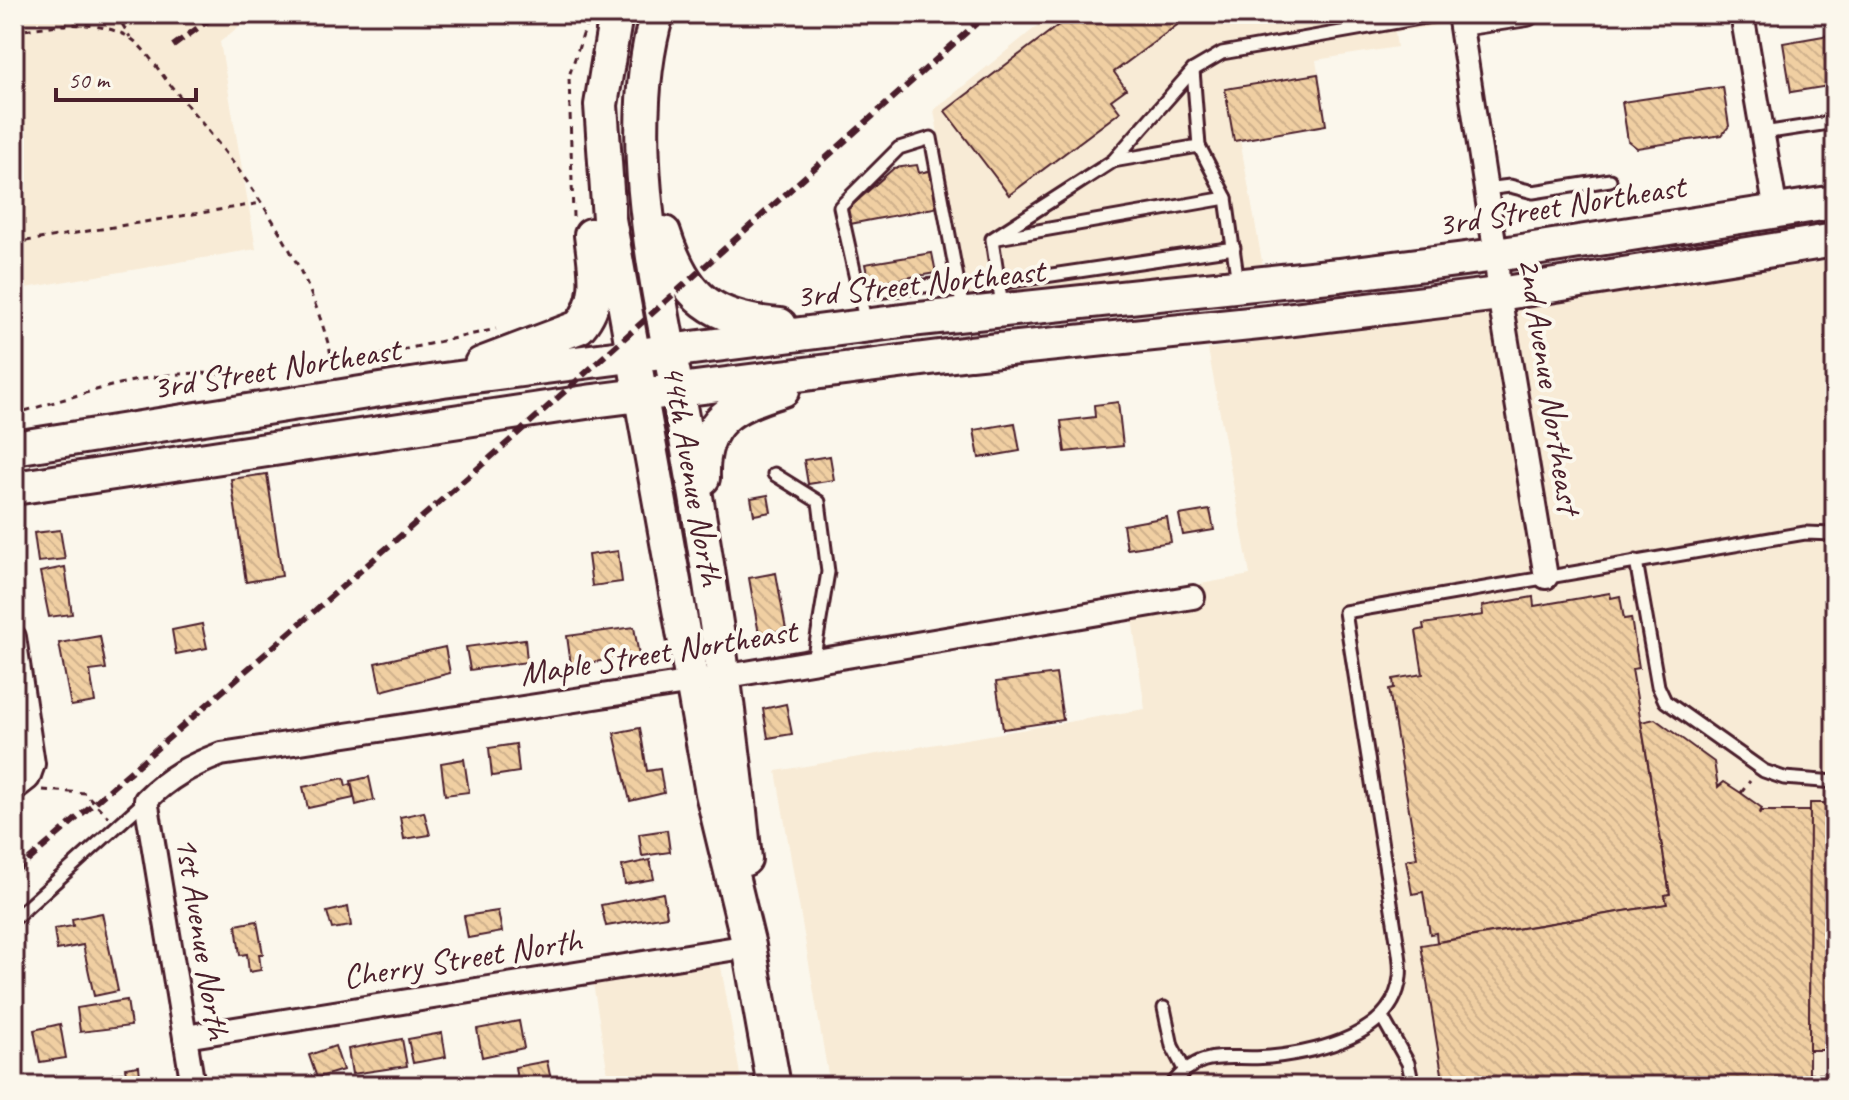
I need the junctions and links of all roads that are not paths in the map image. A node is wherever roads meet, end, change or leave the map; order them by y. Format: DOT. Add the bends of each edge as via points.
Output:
graph roads {
  1 [pos="616,14"];
  2 [pos="657,14"];
  3 [pos="1527,14"];
  4 [pos="1742,14"];
  5 [pos="1454,17"];
  6 [pos="608,50"];
  7 [pos="1193,70"];
  8 [pos="1835,122"];
  9 [pos="1763,133"];
  10 [pos="641,135"];
  11 [pos="1199,146"];
  12 [pos="1113,161"];
  13 [pos="1610,180"];
  14 [pos="1486,189"];
  15 [pos="1226,198"];
  16 [pos="1835,202"];
  17 [pos="1776,212"];
  18 [pos="992,239"];
  19 [pos="1835,240"];
  20 [pos="1234,248"];
  21 [pos="1496,255"];
  22 [pos="957,282"];
  23 [pos="1239,287"];
  24 [pos="860,294"];
  25 [pos="1499,294"];
  26 [pos="1000,297"];
  27 [pos="964,315"];
  28 [pos="867,325"];
  29 [pos="670,350"];
  30 [pos="633,355"];
  31 [pos="947,356"];
  32 [pos="450,379"];
  33 [pos="676,390"];
  34 [pos="640,395"];
  35 [pos="14,448"];
  36 [pos="774,474"];
  37 [pos="14,488"];
  38 [pos="1835,534"];
  39 [pos="1636,561"];
  40 [pos="1546,577"];
  41 [pos="1193,597"];
  42 [pos="714,617"];
  43 [pos="14,640"];
  44 [pos="813,662"];
  45 [pos="707,680"];
  46 [pos="1835,782"];
  47 [pos="26,784"];
  48 [pos="146,800"];
  49 [pos="14,919"];
  50 [pos="749,946"];
  51 [pos="1164,1008"];
  52 [pos="1382,1017"];
  53 [pos="185,1037"];
  54 [pos="1184,1069"];
  55 [pos="193,1086"];
  56 [pos="774,1086"];
  57 [pos="1171,1086"];
  58 [pos="1413,1086"];
  1 -- 6 [label="main road, 44th Avenue North"];
  2 -- 10 [label="main road, 44th Avenue North" via="643,79"];
  3 -- 5 [label="street"];
  4 -- 9 [label="street"];
  5 -- 7 [label="lane" via="1222,53"];
  5 -- 14 [label="street, 2nd Avenue Northeast"];
  6 -- 30 [label="main road, 44th Avenue North" via="601,105 603,171"];
  6 -- 32 [label="main road" via="592,61 584,92 594,305 579,327"];
  7 -- 11 [label="lane"];
  7 -- 12 [label="lane"];
  8 -- 9 [label="lane"];
  9 -- 17 [label="street"];
  10 -- 28 [label="main road" via="655,206 673,259 708,307 758,323"];
  10 -- 29 [label="main road, 44th Avenue North"];
  11 -- 12 [label="lane"];
  11 -- 15 [label="lane"];
  12 -- 18 [label="lane"];
  13 -- 14 [label="lane" via="1533,192 1510,186"];
  14 -- 21 [label="street, 2nd Avenue Northeast"];
  15 -- 18 [label="lane"];
  15 -- 20 [label="lane"];
  16 -- 17 [label="main road, 3rd Street Northeast"];
  17 -- 21 [label="main road, 3rd Street Northeast"];
  18 -- 26 [label="lane"];
  19 -- 25 [label="main road"];
  20 -- 23 [label="lane"];
  20 -- 26 [label="lane"];
  21 -- 23 [label="main road, 3rd Street Northeast"];
  21 -- 25 [label="street, 2nd Avenue Northeast"];
  22 -- 24 [label="lane"];
  22 -- 24 [label="lane" via="931,138 899,148 840,207"];
  22 -- 27 [label="lane"];
  23 -- 26 [label="main road, 3rd Street Northeast"];
  24 -- 28 [label="lane"];
  25 -- 31 [label="main road"];
  25 -- 40 [label="street, 2nd Avenue Northeast"];
  26 -- 27 [label="main road, 3rd Street Northeast"];
  27 -- 28 [label="main road, 3rd Street Northeast"];
  28 -- 29 [label="main road, 3rd Street Northeast"];
  29 -- 30 [label="main road, 3rd Street Northeast"];
  29 -- 33 [label="main road, 44th Avenue North"];
  30 -- 32 [label="main road, 3rd Street Northeast"];
  30 -- 34 [label="main road, 44th Avenue North"];
  31 -- 33 [label="main road"];
  31 -- 42 [label="main road" via="796,386 751,401 720,419 703,461"];
  32 -- 35 [label="main road, 3rd Street Northeast" via="337,380"];
  33 -- 34 [label="main road"];
  33 -- 42 [label="main road, 44th Avenue North"];
  34 -- 37 [label="main road"];
  34 -- 45 [label="main road, 44th Avenue North"];
  36 -- 44 [label="lane" via="819,502 828,572"];
  38 -- 39 [label="lane" via="1805,533"];
  39 -- 40 [label="lane"];
  39 -- 46 [label="lane" via="1665,701 1764,771"];
  40 -- 52 [label="lane" via="1345,612 1400,968 1396,995"];
  41 -- 44 [label="street, Maple Street Northeast"];
  42 -- 45 [label="main road, 44th Avenue North"];
  43 -- 47 [label="street" via="33,764"];
  44 -- 45 [label="street, Maple Street Northeast"];
  45 -- 48 [label="street, Maple Street Northeast" via="221,754 168,778"];
  45 -- 50 [label="main road, 44th Avenue North" via="712,793"];
  48 -- 49 [label="lane"];
  48 -- 53 [label="street, 1st Avenue North"];
  50 -- 53 [label="street, Cherry Street North"];
  50 -- 56 [label="main road, 44th Avenue North"];
  51 -- 54 [label="lane" via="1172,1046"];
  52 -- 54 [label="lane" via="1355,1035 1316,1049 1270,1057 1213,1057"];
  52 -- 58 [label="lane" via="1408,1063"];
  53 -- 55 [label="street, 1st Avenue North"];
  54 -- 57 [label="lane"];
}
